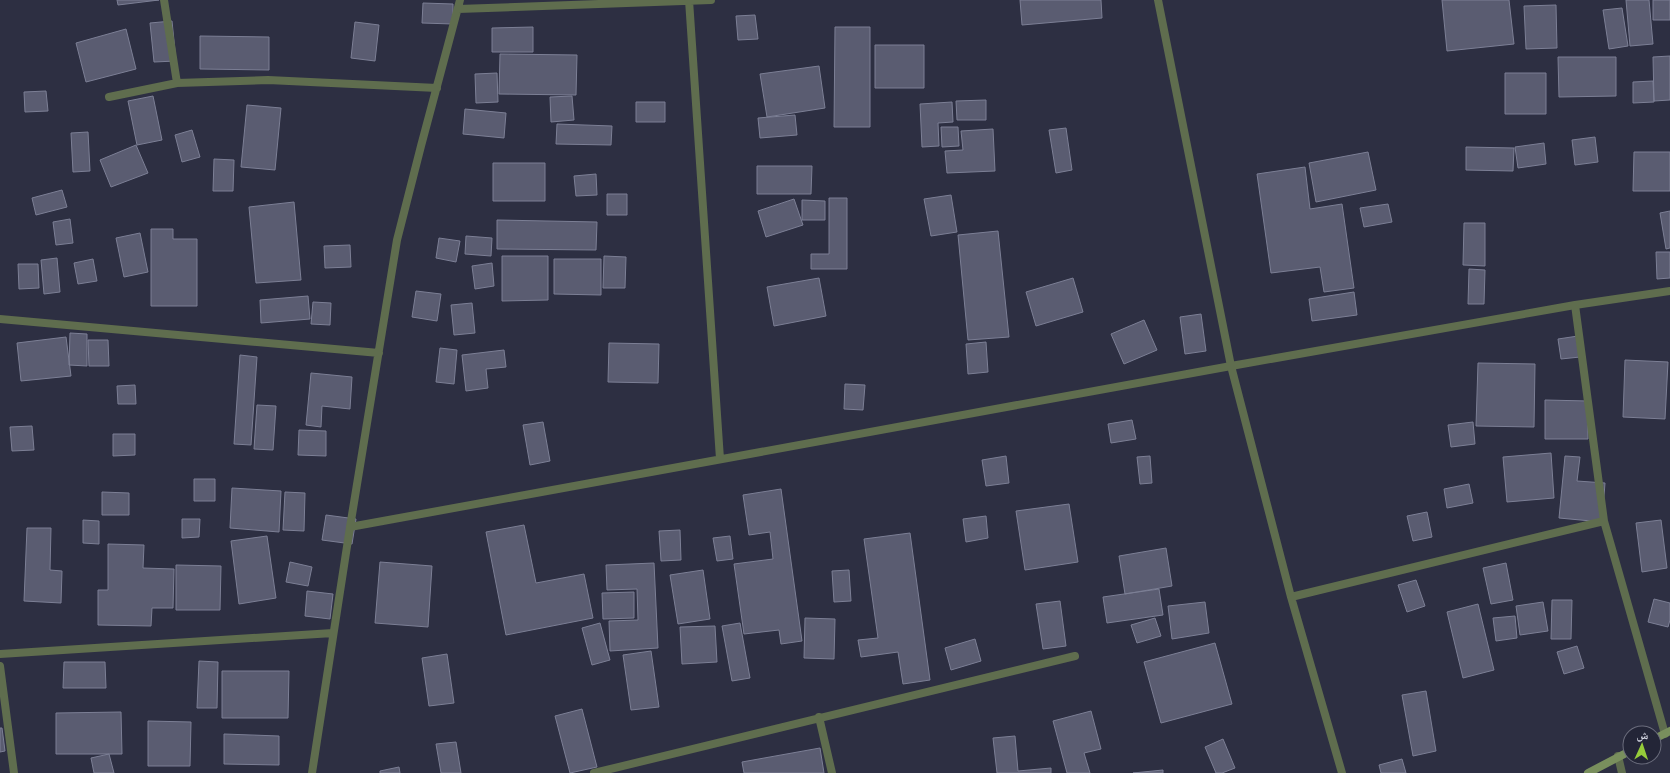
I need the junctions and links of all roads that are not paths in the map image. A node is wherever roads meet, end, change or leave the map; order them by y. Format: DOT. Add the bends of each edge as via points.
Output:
graph roads {
  1 [pos="164,0"];
  2 [pos="460,0"];
  3 [pos="711,0"];
  4 [pos="1158,0"];
  5 [pos="689,1"];
  6 [pos="458,9"];
  7 [pos="177,83"];
  8 [pos="436,88"];
  9 [pos="109,97"];
  10 [pos="1670,291"];
  11 [pos="1575,305"];
  12 [pos="0,319"];
  13 [pos="379,353"];
  14 [pos="1232,366"];
  15 [pos="720,459"];
  16 [pos="1604,521"];
  17 [pos="350,527"];
  18 [pos="1291,597"];
  19 [pos="333,633"];
  20 [pos="0,654"];
  21 [pos="1075,656"];
  22 [pos="0,666"];
  23 [pos="819,717"];
  24 [pos="1667,732"];
  25 [pos="1622,754"];
  26 [pos="1618,756"];
  27 [pos="14,773"];
  28 [pos="312,773"];
  29 [pos="594,773"];
  30 [pos="832,773"];
  31 [pos="1342,773"];
  32 [pos="1588,773"];
  33 [pos="1622,773"];
  1 -- 7 [label="street"];
  2 -- 6 [label="street"];
  3 -- 5 [label="street"];
  4 -- 14 [label="street"];
  5 -- 6 [label="street"];
  5 -- 15 [label="street"];
  6 -- 8 [label="street"];
  7 -- 8 [label="street" via="268,80"];
  7 -- 9 [label="street"];
  8 -- 13 [label="street" via="398,240"];
  10 -- 11 [label="street"];
  11 -- 14 [label="street"];
  11 -- 16 [label="street"];
  12 -- 13 [label="street"];
  13 -- 17 [label="street"];
  14 -- 15 [label="street"];
  14 -- 18 [label="street"];
  15 -- 17 [label="street"];
  16 -- 18 [label="street"];
  16 -- 24 [label="street"];
  17 -- 19 [label="street"];
  18 -- 31 [label="street"];
  19 -- 20 [label="street"];
  19 -- 28 [label="street"];
  21 -- 23 [label="street"];
  22 -- 27 [label="street"];
  23 -- 29 [label="street"];
  23 -- 30 [label="street"];
  25 -- 26 [label="street"];
  26 -- 32 [label="street"];
  26 -- 33 [label="street"];
}
